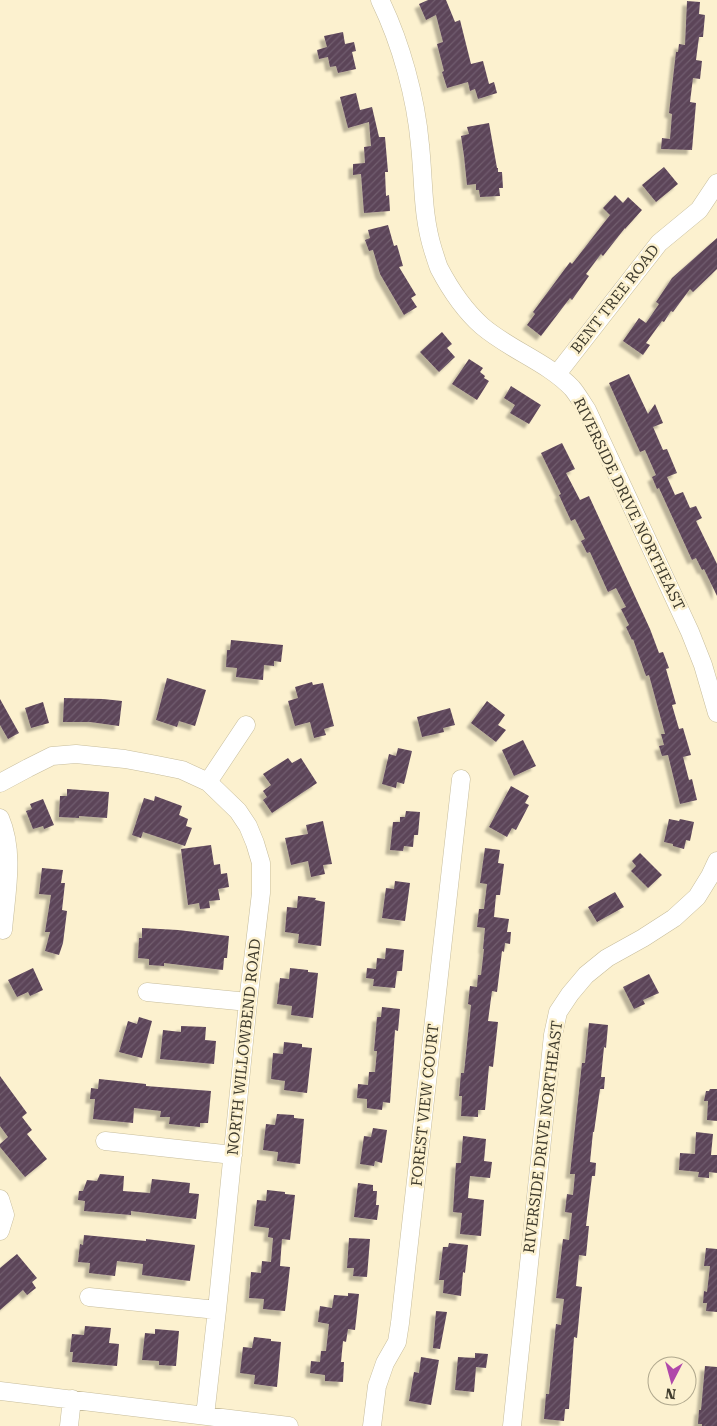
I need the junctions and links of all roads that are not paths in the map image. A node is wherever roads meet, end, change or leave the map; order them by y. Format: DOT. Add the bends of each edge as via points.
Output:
graph roads {
  1 [pos="380,0"];
  2 [pos="717,183"];
  3 [pos="556,374"];
  4 [pos="717,713"];
  5 [pos="246,725"];
  6 [pos="461,780"];
  7 [pos="208,782"];
  8 [pos="0,783"];
  9 [pos="0,818"];
  10 [pos="717,861"];
  11 [pos="3,930"];
  12 [pos="147,992"];
  13 [pos="248,1002"];
  14 [pos="105,1141"];
  15 [pos="233,1155"];
  16 [pos="0,1199"];
  17 [pos="0,1231"];
  18 [pos="89,1297"];
  19 [pos="217,1310"];
  20 [pos="0,1391"];
  21 [pos="72,1399"];
  22 [pos="205,1416"];
  23 [pos="69,1426"];
  24 [pos="289,1426"];
  25 [pos="372,1426"];
  26 [pos="512,1426"];
  1 -- 3 [label="street, RIVERSIDE DRIVE NORTHEAST" via="390,20 410,82 420,144 423,208 439,267 456,297 482,325"];
  2 -- 3 [label="street, BENT TREE ROAD" via="699,210 659,243"];
  3 -- 4 [label="street, RIVERSIDE DRIVE NORTHEAST" via="574,390 600,436 690,632"];
  5 -- 7 [label="street"];
  6 -- 25 [label="street, FOREST VIEW COURT" via="400,1323 397,1342 377,1386"];
  7 -- 8 [label="street, NORTH WILLOWBEND ROAD" via="182,770 76,754 52,756"];
  7 -- 13 [label="street, NORTH WILLOWBEND ROAD" via="238,811 248,826 261,863 262,893"];
  9 -- 11 [label="street" via="9,868"];
  10 -- 26 [label="street, RIVERSIDE DRIVE NORTHEAST" via="697,897 674,918 607,958 586,975 558,1012"];
  12 -- 13 [label="street"];
  13 -- 15 [label="street, NORTH WILLOWBEND ROAD"];
  14 -- 15 [label="street"];
  15 -- 19 [label="street, NORTH WILLOWBEND ROAD"];
  16 -- 17 [label="street" via="5,1215"];
  18 -- 19 [label="street"];
  19 -- 22 [label="street, NORTH WILLOWBEND ROAD"];
  20 -- 21 [label="street"];
  21 -- 22 [label="street"];
  21 -- 23 [label="street"];
  22 -- 24 [label="street"];
}
